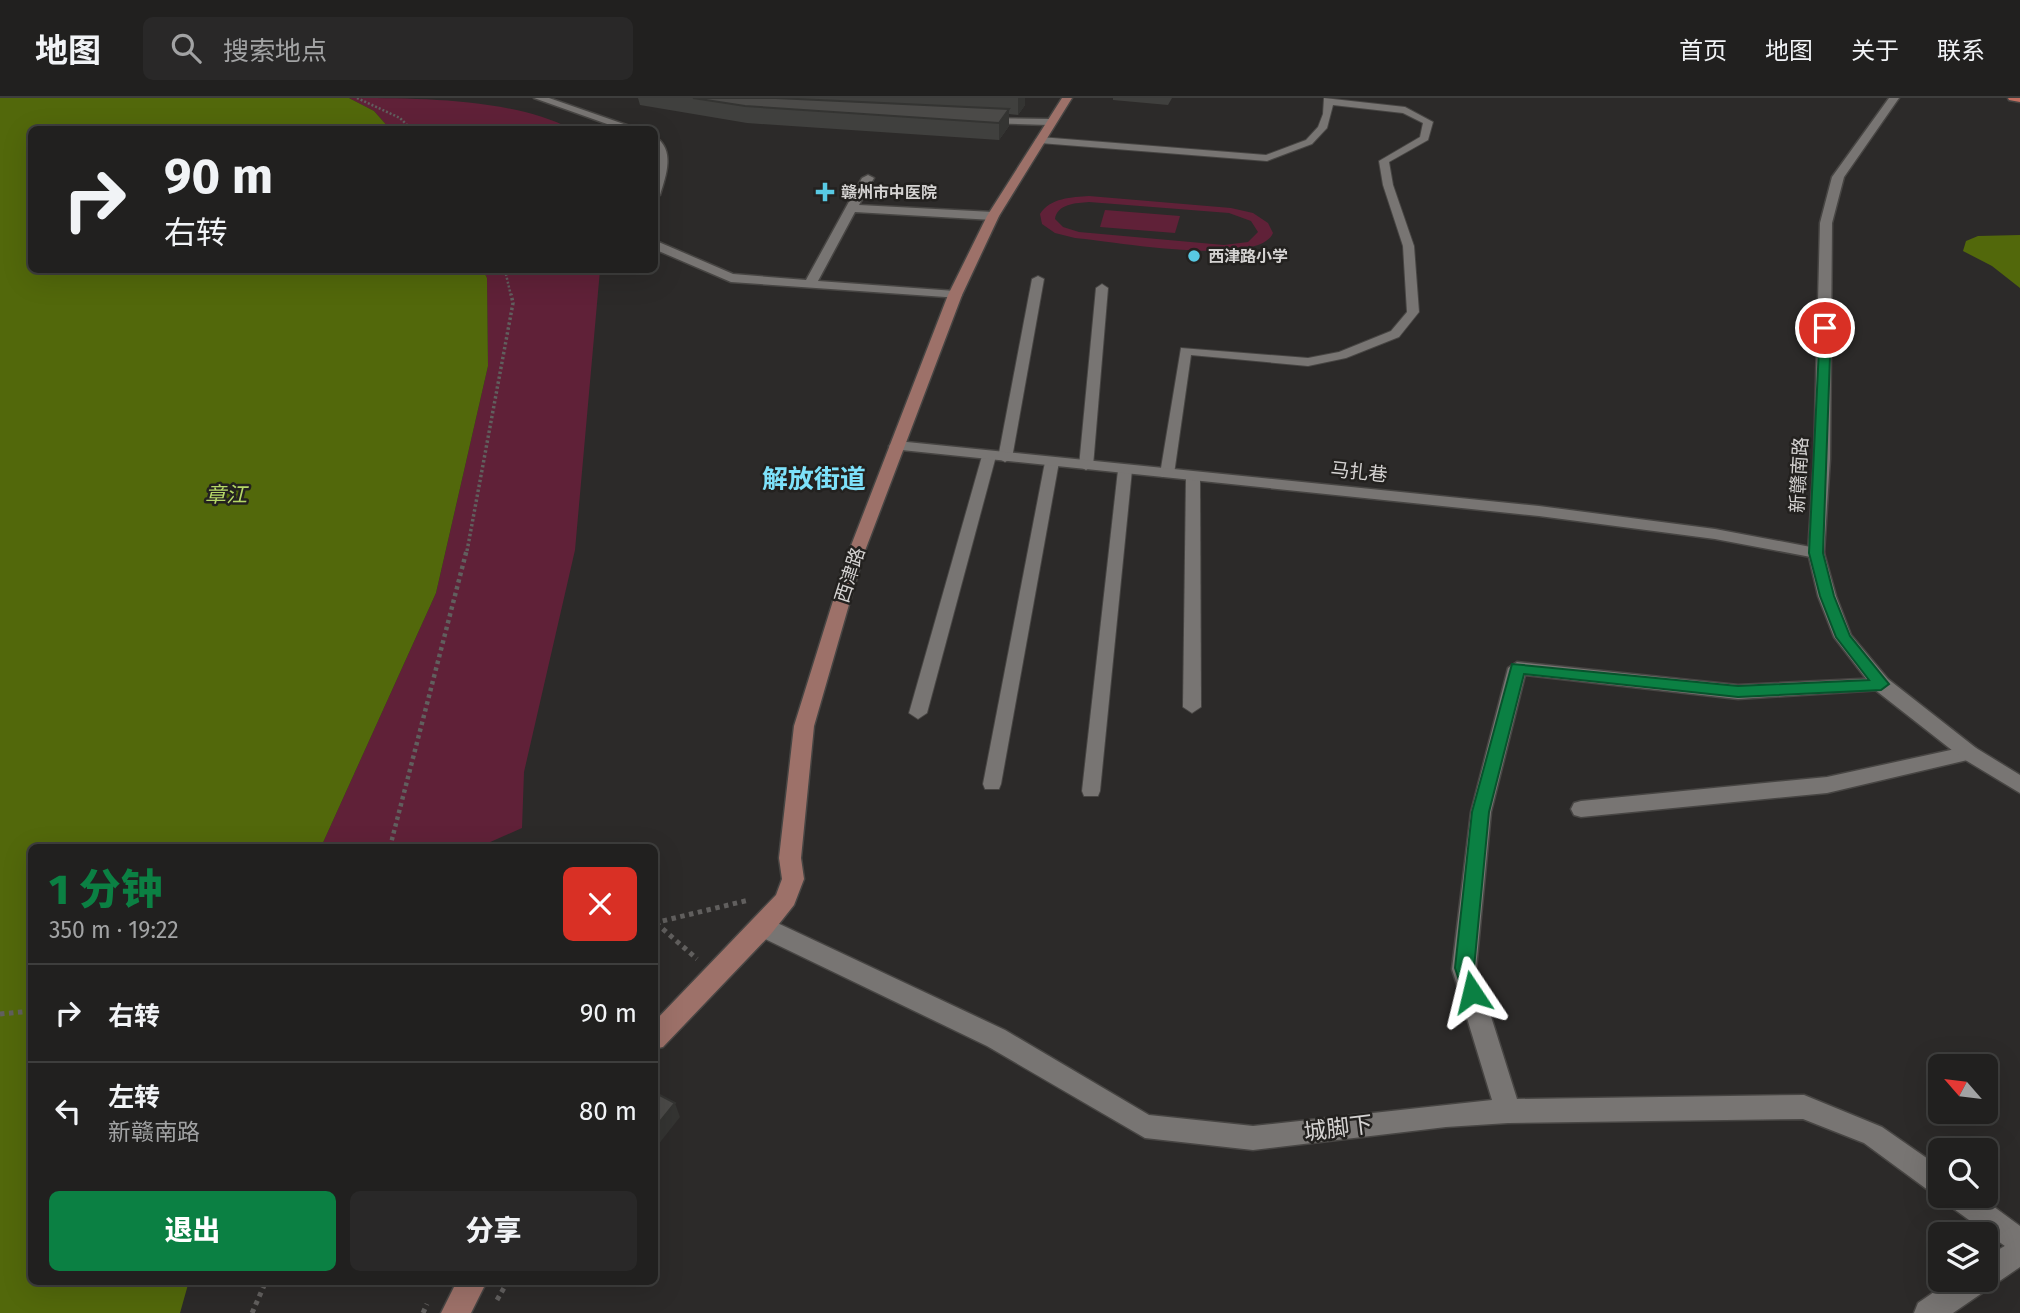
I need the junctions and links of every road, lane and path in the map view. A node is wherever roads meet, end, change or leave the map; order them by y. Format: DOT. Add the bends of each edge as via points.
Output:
graph roads {
  1 [pos="357,98"];
  2 [pos="539,98"];
  3 [pos="1067,98"];
  4 [pos="1894,98"];
  5 [pos="2013,98"];
  6 [pos="2020,99"];
  7 [pos="1329,100"];
  8 [pos="972,119"];
  9 [pos="1049,122"];
  10 [pos="408,126"];
  11 [pos="624,126"];
  12 [pos="1040,140"];
  13 [pos="658,144"];
  14 [pos="868,178"];
  15 [pos="658,181"];
  16 [pos="852,208"];
  17 [pos="993,216"];
  18 [pos="658,246"];
  19 [pos="506,273"];
  20 [pos="1038,279"];
  21 [pos="810,284"];
  22 [pos="1102,288"];
  23 [pos="955,295"];
  24 [pos="897,446"];
  25 [pos="997,457"];
  26 [pos="1052,462"];
  27 [pos="1086,466"];
  28 [pos="1125,470"];
  29 [pos="1167,474"];
  30 [pos="1193,476"];
  31 [pos="1816,553"];
  32 [pos="1881,684"];
  33 [pos="1192,707"];
  34 [pos="918,713"];
  35 [pos="1969,753"];
  36 [pos="992,784"];
  37 [pos="2020,785"];
  38 [pos="1091,791"];
  39 [pos="1581,809"];
  40 [pos="391,844"];
  41 [pos="755,898"];
  42 [pos="658,922"];
  43 [pos="658,926"];
  44 [pos="763,927"];
  45 [pos="697,959"];
  46 [pos="28,1012"];
  47 [pos="0,1014"];
  48 [pos="658,1035"];
  49 [pos="1508,1111"];
  50 [pos="1928,1175"];
  51 [pos="1974,1208"];
  52 [pos="2020,1242"];
  53 [pos="2020,1251"];
  54 [pos="1998,1266"];
  55 [pos="264,1285"];
  56 [pos="1959,1292"];
  57 [pos="252,1313"];
  58 [pos="1928,1313"];
  1 -- 10 [label="path"];
  2 -- 11 [label="street"];
  3 -- 9 [label="main road, 西津路"];
  4 -- 31 [label="street, 新赣南路" via="1838,177 1826,223"];
  5 -- 6 [label="main road"];
  7 -- 12 [label="lane" via="1322,128 1309,142 1267,158"];
  7 -- 29 [label="lane" via="1405,110 1428,122 1425,138 1384,161 1383,174 1411,256 1413,312 1395,334 1351,352 1308,362 1185,352"];
  8 -- 9 [label="street"];
  9 -- 12 [label="main road, 西津路"];
  12 -- 17 [label="main road, 西津路"];
  13 -- 15 [label="street" via="663,163"];
  14 -- 16 [label="street"];
  16 -- 17 [label="street"];
  16 -- 21 [label="street"];
  17 -- 23 [label="main road, 西津路"];
  18 -- 21 [label="street" via="731,278"];
  19 -- 40 [label="path" via="513,303 464,568"];
  20 -- 25 [label="lane"];
  21 -- 23 [label="street"];
  22 -- 27 [label="lane"];
  23 -- 24 [label="main road, 西津路"];
  24 -- 25 [label="street, 马扎巷"];
  24 -- 44 [label="main road, 西津路" via="855,556 804,726 790,858 793,879 786,899"];
  25 -- 26 [label="street, 马扎巷"];
  25 -- 34 [label="lane"];
  26 -- 27 [label="street, 马扎巷"];
  26 -- 36 [label="lane"];
  27 -- 28 [label="street, 马扎巷"];
  28 -- 29 [label="street, 马扎巷"];
  28 -- 38 [label="lane"];
  29 -- 30 [label="street, 马扎巷"];
  30 -- 31 [label="street, 马扎巷" via="1539,511 1715,534"];
  30 -- 33 [label="lane"];
  31 -- 32 [label="street, 新赣南路" via="1843,637"];
  32 -- 35 [label="street, 新赣南路"];
  32 -- 49 [label="street" via="1738,692 1517,668 1481,812 1465,968"];
  35 -- 37 [label="street, 新赣南路"];
  35 -- 39 [label="street" via="1827,785"];
  41 -- 42 [label="path"];
  43 -- 45 [label="path"];
  44 -- 48 [label="main road, 西津路"];
  44 -- 49 [label="street, 城脚下" via="996,1038 1144,1126 1253,1138"];
  46 -- 47 [label="path"];
  49 -- 50 [label="street, 城脚下" via="1804,1107 1873,1135"];
  51 -- 52 [label="street"];
  53 -- 54 [label="street"];
  55 -- 57 [label="path"];
  56 -- 58 [label="street"];
}
